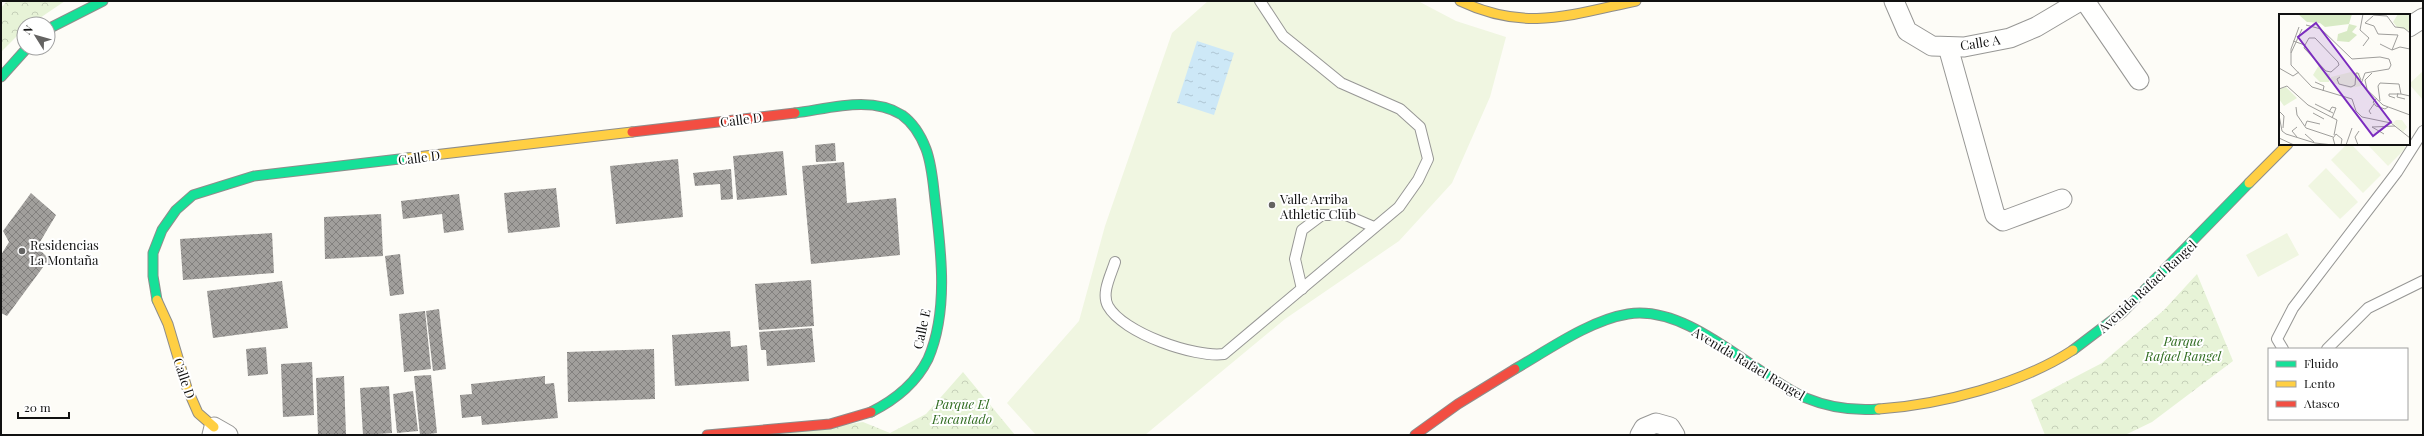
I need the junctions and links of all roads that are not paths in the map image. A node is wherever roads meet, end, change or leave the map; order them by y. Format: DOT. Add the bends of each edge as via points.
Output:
graph roads {
  1 [pos="103,1"];
  2 [pos="1260,1"];
  3 [pos="1460,1"];
  4 [pos="1636,1"];
  5 [pos="1894,1"];
  6 [pos="2080,1"];
  7 [pos="2085,1"];
  8 [pos="2423,18"];
  9 [pos="56,24"];
  10 [pos="2410,26"];
  11 [pos="1948,46"];
  12 [pos="20,56"];
  13 [pos="1,77"];
  14 [pos="2139,80"];
  15 [pos="903,116"];
  16 [pos="2423,130"];
  17 [pos="2287,145"];
  18 [pos="2062,199"];
  19 [pos="1374,227"];
  20 [pos="1115,262"];
  21 [pos="2423,281"];
  22 [pos="1302,289"];
  23 [pos="2282,348"];
  24 [pos="2328,348"];
  25 [pos="218,432"];
  26 [pos="707,435"];
  27 [pos="1415,435"];
  28 [pos="1640,435"];
  29 [pos="1675,435"];
  1 -- 9 [label="street"];
  2 -- 19 [label="lane" via="1283,36 1341,83 1400,109 1420,127 1428,159 1418,180 1399,207"];
  3 -- 4 [label="street" via="1485,11 1527,21 1549,19"];
  5 -- 11 [label="street, Calle A" via="1907,31 1932,46"];
  6 -- 11 [label="street, Calle A" via="2036,27 2010,38 1964,47"];
  7 -- 14 [label="street"];
  8 -- 10 [label="street"];
  11 -- 18 [label="street" via="1995,214 2003,221"];
  12 -- 13 [label="street"];
  15 -- 25 [label="street, Calle D" via="888,107 868,104 254,176 193,195 176,210 162,230 153,253 153,276 157,301 168,324 187,388 198,413"];
  15 -- 26 [label="street, Calle E" via="925,143 930,160 940,276 940,303 935,333 929,358 918,376 904,392 888,402 841,422"];
  16 -- 23 [label="lane" via="2396,172 2293,308 2277,339"];
  17 -- 27 [label="street, Avenida Rafael Rangel" via="2123,312 2097,334 2061,358 2001,383 1906,407 1843,409 1810,400 1794,392 1696,330 1668,318 1640,313 1607,319 1594,325 1497,380 1441,415"];
  19 -- 22 [label="lane"];
  19 -- 22 [label="lane" via="1346,215 1322,215 1302,230 1295,259"];
  20 -- 22 [label="lane" via="1105,292 1108,306 1138,332 1198,353 1224,354"];
  21 -- 24 [label="lane" via="2368,308"];
  28 -- 29 [label="street" via="1644,428 1656,423 1670,427"];
}
